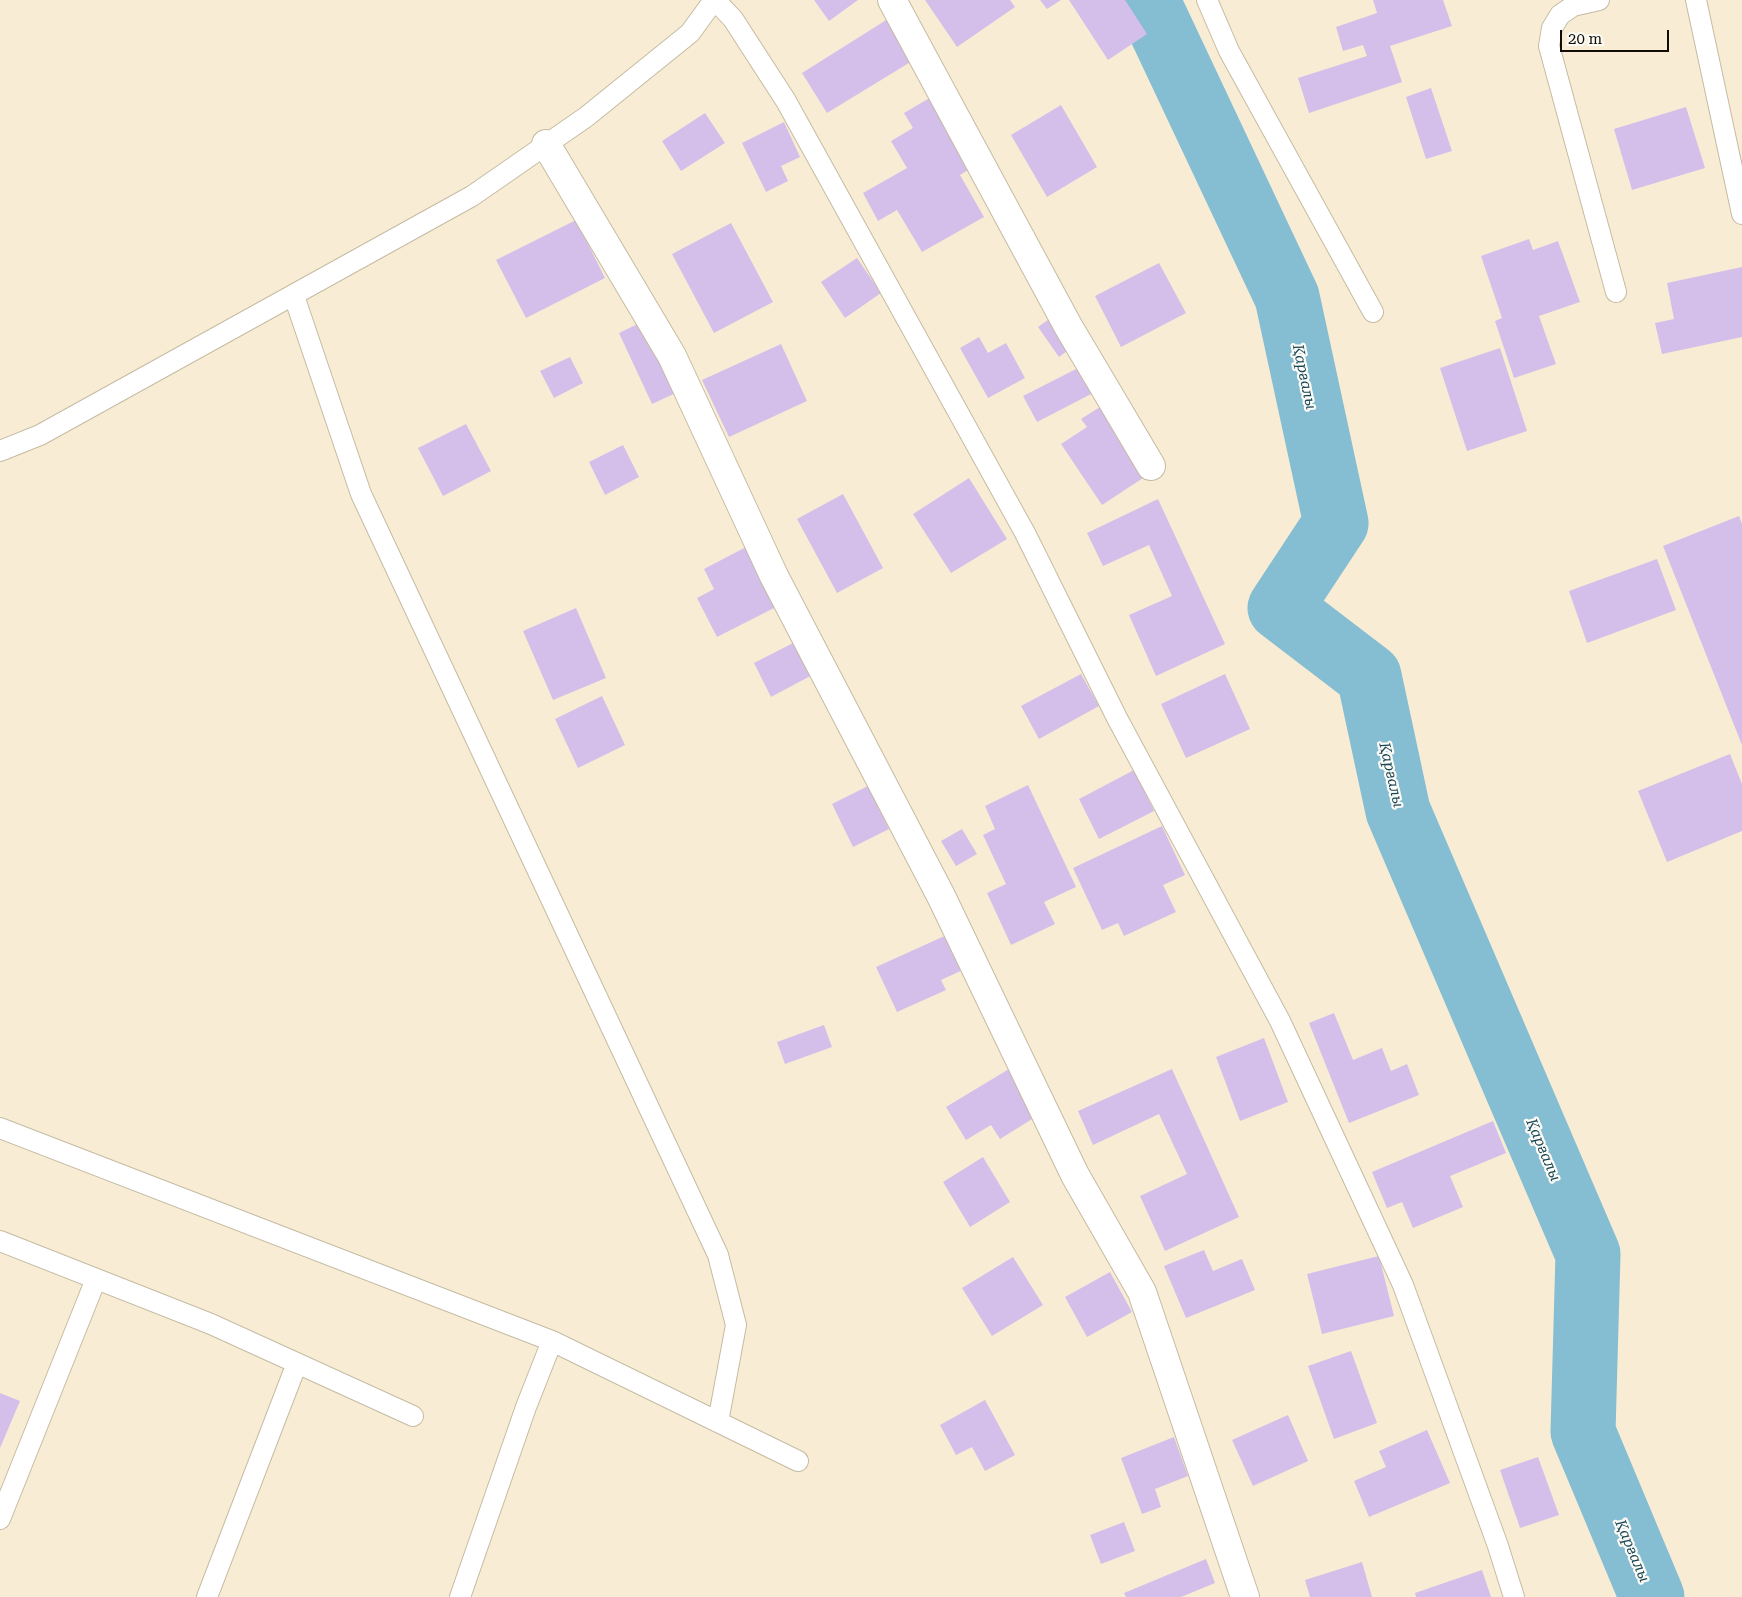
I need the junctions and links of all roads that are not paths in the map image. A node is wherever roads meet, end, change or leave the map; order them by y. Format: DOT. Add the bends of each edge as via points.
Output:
graph roads {
  1 [pos="714,0"];
  2 [pos="892,0"];
  3 [pos="1207,0"];
  4 [pos="1599,0"];
  5 [pos="1696,0"];
  6 [pos="546,144"];
  7 [pos="1742,214"];
  8 [pos="1616,292"];
  9 [pos="294,296"];
  10 [pos="1373,312"];
  11 [pos="0,451"];
  12 [pos="1151,466"];
  13 [pos="0,1128"];
  14 [pos="0,1241"];
  15 [pos="96,1279"];
  16 [pos="552,1341"];
  17 [pos="297,1363"];
  18 [pos="413,1416"];
  19 [pos="718,1422"];
  20 [pos="798,1461"];
  21 [pos="0,1519"];
  22 [pos="207,1597"];
  23 [pos="460,1597"];
  24 [pos="1245,1597"];
  25 [pos="1514,1597"];
  1 -- 6 [label="lane" via="690,33 586,117"];
  1 -- 25 [label="lane" via="733,19 786,101 1020,524 1117,718 1280,1021 1403,1284"];
  2 -- 12 [label="street" via="1068,326"];
  3 -- 10 [label="lane" via="1230,51"];
  4 -- 8 [label="lane" via="1573,6 1560,15 1552,28 1549,46"];
  5 -- 7 [label="lane"];
  6 -- 9 [label="lane" via="472,196"];
  6 -- 24 [label="street" via="672,356 774,576 940,896 1075,1176 1142,1292"];
  9 -- 11 [label="lane" via="40,435"];
  9 -- 19 [label="lane" via="361,494 718,1255 736,1325"];
  13 -- 16 [label="lane"];
  14 -- 15 [label="lane"];
  15 -- 17 [label="lane" via="211,1324"];
  15 -- 21 [label="lane"];
  16 -- 19 [label="lane"];
  16 -- 23 [label="lane"];
  17 -- 18 [label="lane"];
  17 -- 22 [label="lane"];
  19 -- 20 [label="lane"];
}
